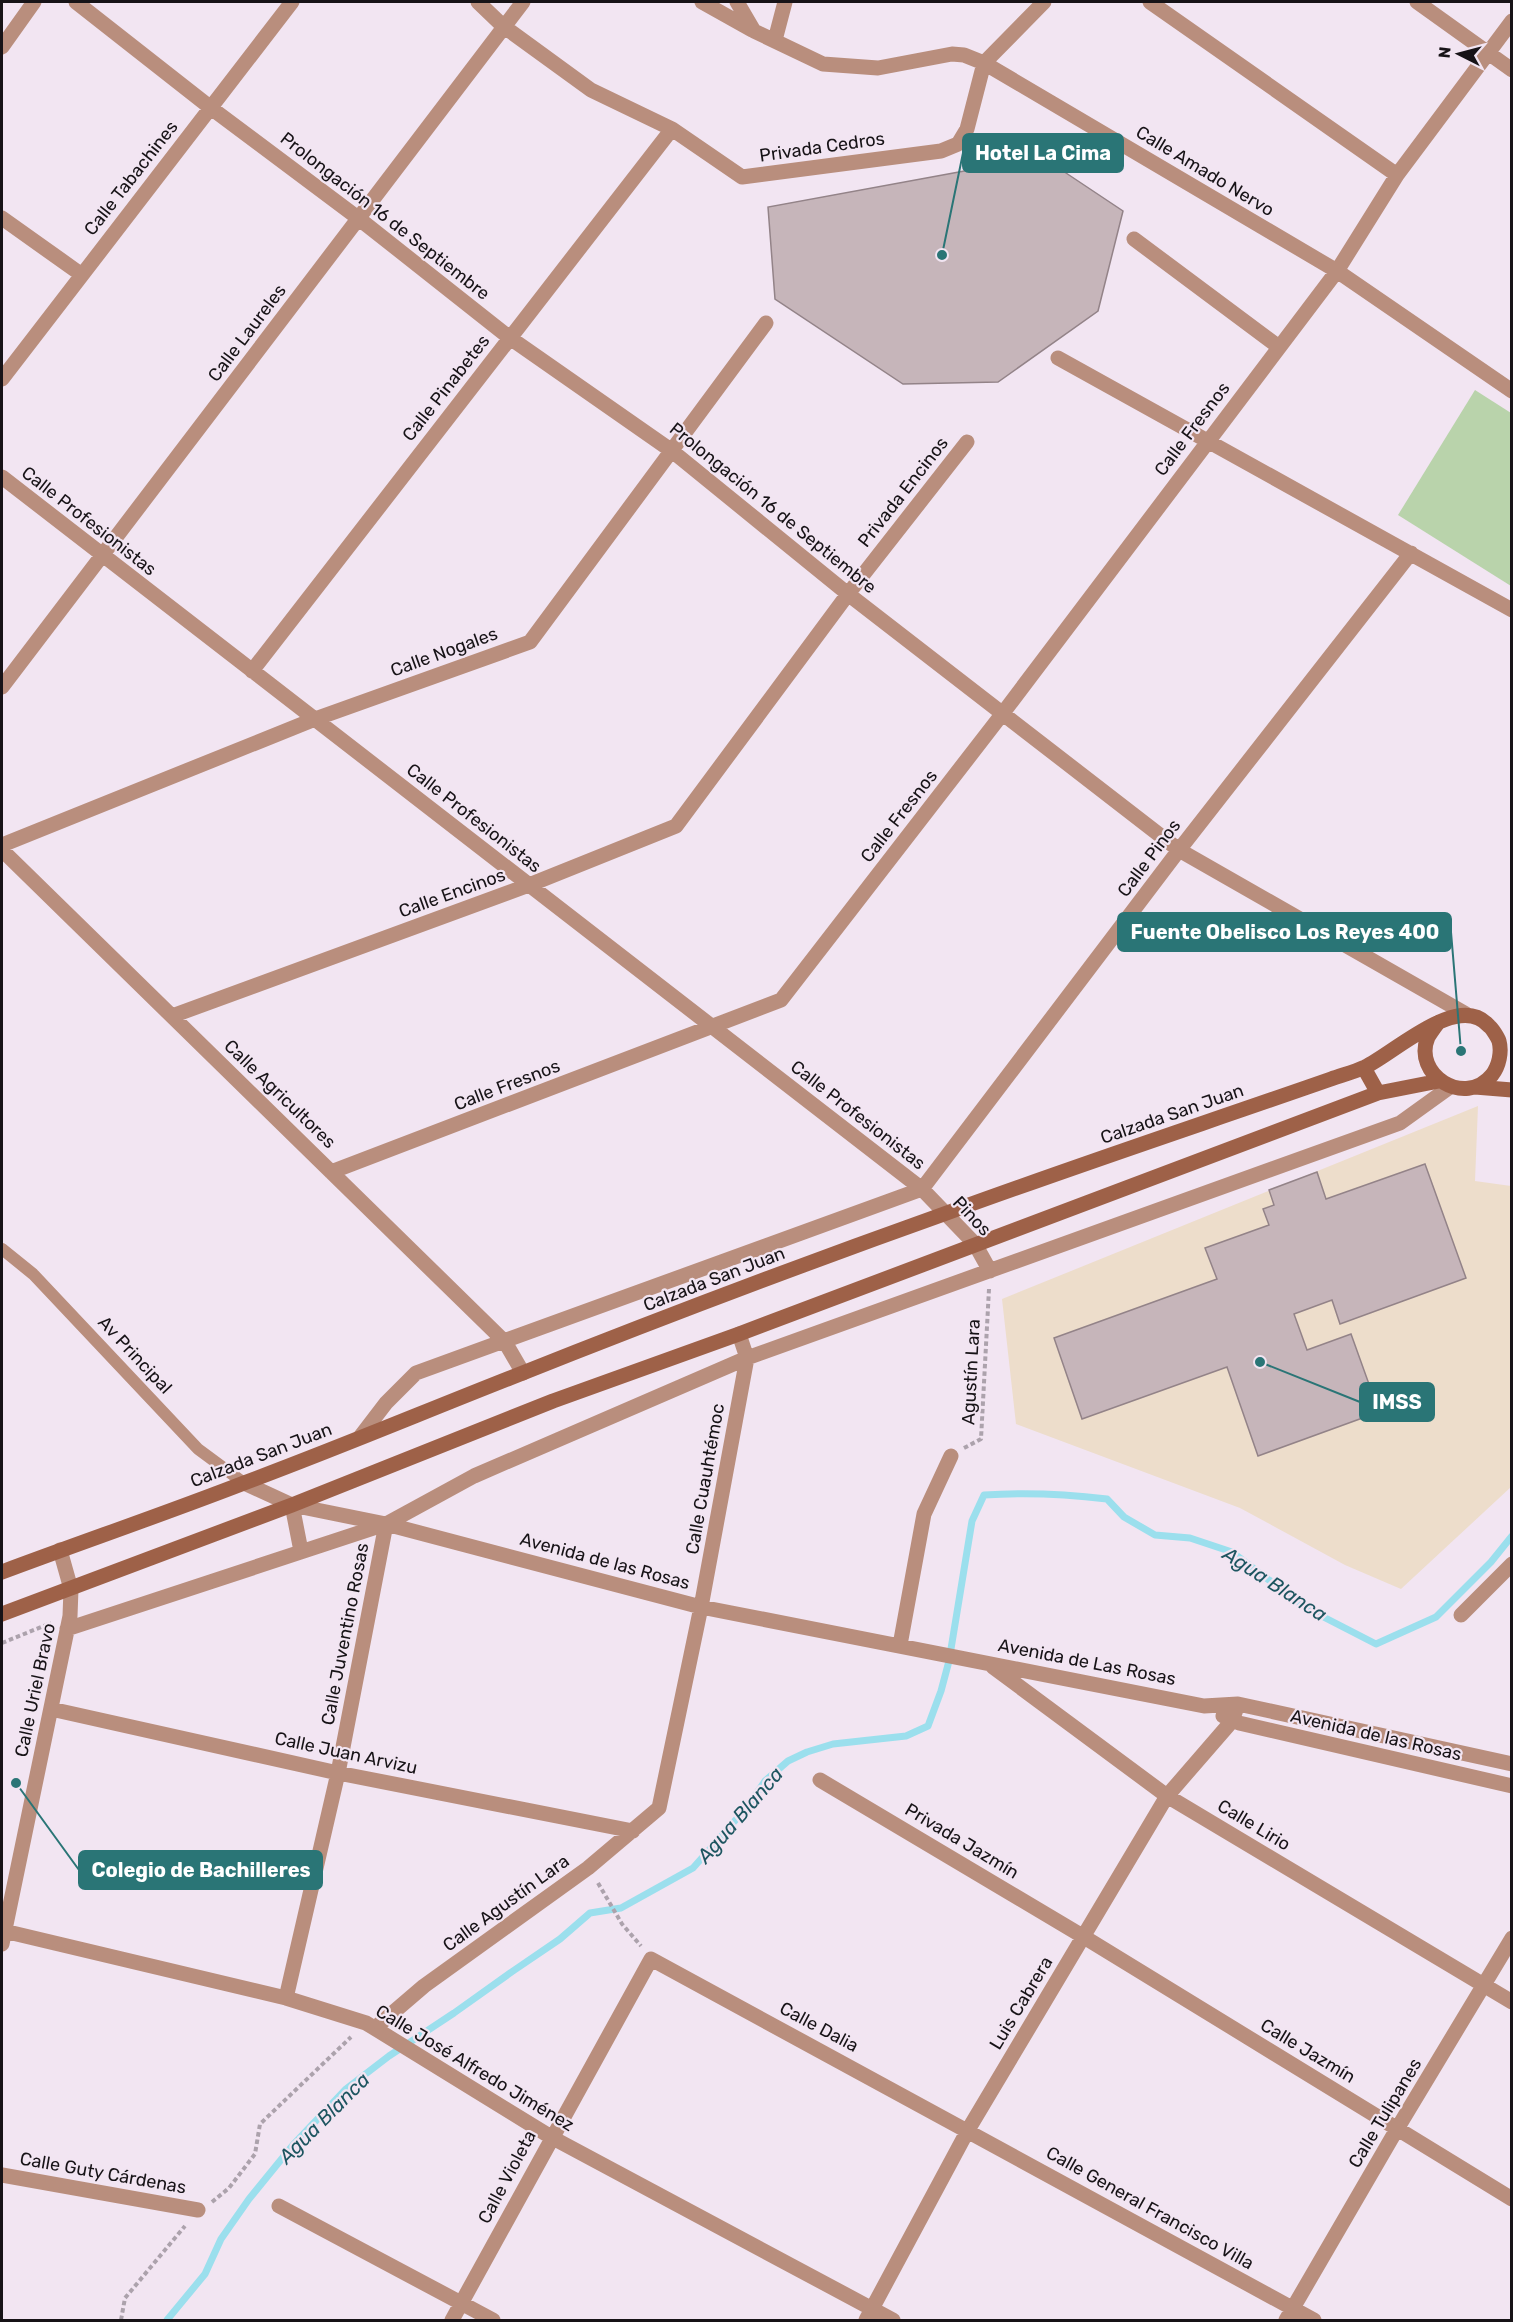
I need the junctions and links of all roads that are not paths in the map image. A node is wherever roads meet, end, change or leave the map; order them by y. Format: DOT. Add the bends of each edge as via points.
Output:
graph roads {
  1 [pos="34,2"];
  2 [pos="76,2"];
  3 [pos="292,2"];
  4 [pos="478,2"];
  5 [pos="523,2"];
  6 [pos="702,2"];
  7 [pos="737,2"];
  8 [pos="785,2"];
  9 [pos="1044,2"];
  10 [pos="1150,2"];
  11 [pos="1417,2"];
  12 [pos="1512,21"];
  13 [pos="503,26"];
  14 [pos="754,31"];
  15 [pos="775,40"];
  16 [pos="2,47"];
  17 [pos="1488,54"];
  18 [pos="984,63"];
  19 [pos="1512,70"];
  20 [pos="211,108"];
  21 [pos="672,129"];
  22 [pos="1397,175"];
  23 [pos="2,218"];
  24 [pos="358,218"];
  25 [pos="1134,238"];
  26 [pos="1337,272"];
  27 [pos="82,275"];
  28 [pos="766,323"];
  29 [pos="510,338"];
  30 [pos="1280,346"];
  31 [pos="1058,358"];
  32 [pos="2,379"];
  33 [pos="1512,391"];
  34 [pos="1207,441"];
  35 [pos="966,442"];
  36 [pos="672,451"];
  37 [pos="2,477"];
  38 [pos="1411,553"];
  39 [pos="103,555"];
  40 [pos="848,594"];
  41 [pos="1512,610"];
  42 [pos="252,671"];
  43 [pos="2,687"];
  44 [pos="1003,713"];
  45 [pos="315,719"];
  46 [pos="2,845"];
  47 [pos="2,850"];
  48 [pos="1179,850"];
  49 [pos="529,885"];
  50 [pos="1466,1014"];
  51 [pos="172,1016"];
  52 [pos="1439,1022"];
  53 [pos="1487,1023"];
  54 [pos="713,1028"];
  55 [pos="1512,1035"];
  56 [pos="1364,1068"];
  57 [pos="1445,1084"];
  58 [pos="1475,1087"];
  59 [pos="1512,1090"];
  60 [pos="1378,1093"];
  61 [pos="331,1172"];
  62 [pos="922,1189"];
  63 [pos="944,1214"];
  64 [pos="975,1244"];
  65 [pos="2,1249"];
  66 [pos="990,1271"];
  67 [pos="739,1334"];
  68 [pos="505,1342"];
  69 [pos="747,1359"];
  70 [pos="523,1373"];
  71 [pos="360,1437"];
  72 [pos="951,1456"];
  73 [pos="244,1483"];
  74 [pos="292,1505"];
  75 [pos="386,1524"];
  76 [pos="60,1550"];
  77 [pos="301,1551"];
  78 [pos="1512,1564"];
  79 [pos="2,1572"];
  80 [pos="71,1589"];
  81 [pos="701,1606"];
  82 [pos="2,1614"];
  83 [pos="1461,1615"];
  84 [pos="68,1622"];
  85 [pos="907,1646"];
  86 [pos="961,1656"];
  87 [pos="989,1663"];
  88 [pos="1238,1704"];
  89 [pos="1204,1706"];
  90 [pos="51,1709"];
  91 [pos="1232,1720"];
  92 [pos="1512,1764"];
  93 [pos="338,1773"];
  94 [pos="820,1780"];
  95 [pos="1512,1786"];
  96 [pos="1167,1796"];
  97 [pos="659,1808"];
  98 [pos="633,1831"];
  99 [pos="3,1937"];
  100 [pos="1084,1937"];
  101 [pos="1512,1938"];
  102 [pos="651,1959"];
  103 [pos="1484,1986"];
  104 [pos="286,1998"];
  105 [pos="1512,2002"];
  106 [pos="376,2029"];
  107 [pos="1397,2129"];
  108 [pos="968,2130"];
  109 [pos="551,2137"];
  110 [pos="2,2175"];
  111 [pos="1512,2199"];
  112 [pos="279,2206"];
  113 [pos="198,2210"];
  114 [pos="461,2303"];
  115 [pos="869,2315"];
  116 [pos="1289,2315"];
  117 [pos="452,2320"];
  118 [pos="493,2320"];
  119 [pos="893,2320"];
  120 [pos="1314,2320"];
  1 -- 16 [label="street"];
  2 -- 20 [label="street, Prolongación 16 de Septiembre"];
  3 -- 20 [label="street, Calle Tabachines"];
  4 -- 13 [label="street, Privada Cedros"];
  5 -- 13 [label="street, Calle Laureles"];
  6 -- 14 [label="street, Calle Amado Nervo"];
  7 -- 14 [label="street"];
  8 -- 15 [label="street"];
  9 -- 18 [label="street"];
  10 -- 22 [label="street"];
  11 -- 17 [label="street"];
  12 -- 17 [label="street, Calle Fresnos"];
  13 -- 21 [label="street, Privada Cedros" via="591,90"];
  13 -- 24 [label="street, Calle Laureles"];
  14 -- 15 [label="street, Calle Amado Nervo"];
  15 -- 18 [label="street, Calle Amado Nervo" via="823,64 878,68 952,54"];
  17 -- 19 [label="street"];
  17 -- 22 [label="street, Calle Fresnos"];
  18 -- 21 [label="street, Privada Cedros" via="967,129 958,144 941,151 742,177"];
  18 -- 26 [label="street, Calle Amado Nervo"];
  20 -- 24 [label="street, Prolongación 16 de Septiembre"];
  20 -- 27 [label="street, Calle Tabachines"];
  21 -- 29 [label="street, Calle Pinabetes"];
  22 -- 26 [label="street, Calle Fresnos"];
  23 -- 27 [label="street"];
  24 -- 29 [label="street, Prolongación 16 de Septiembre"];
  24 -- 39 [label="street, Calle Laureles"];
  25 -- 30 [label="street"];
  26 -- 30 [label="street, Calle Fresnos"];
  26 -- 33 [label="street, Calle Amado Nervo"];
  27 -- 32 [label="street, Calle Tabachines"];
  28 -- 36 [label="street, Calle Nogales"];
  29 -- 36 [label="street, Prolongación 16 de Septiembre"];
  29 -- 42 [label="street, Calle Pinabetes"];
  30 -- 34 [label="street, Calle Fresnos"];
  31 -- 34 [label="street"];
  34 -- 38 [label="street"];
  34 -- 44 [label="street, Calle Fresnos"];
  35 -- 40 [label="street, Privada Encinos"];
  36 -- 40 [label="street, Prolongación 16 de Septiembre"];
  36 -- 45 [label="street, Calle Nogales" via="530,642"];
  37 -- 39 [label="street, Calle Profesionistas"];
  38 -- 41 [label="street"];
  38 -- 48 [label="street, Calle Pinos"];
  39 -- 42 [label="street, Calle Profesionistas"];
  39 -- 43 [label="street, Calle Laureles"];
  40 -- 44 [label="street, Prolongación 16 de Septiembre"];
  40 -- 49 [label="street, Calle Encinos" via="676,826"];
  42 -- 45 [label="street, Calle Profesionistas"];
  44 -- 48 [label="street, Prolongación 16 de Septiembre"];
  44 -- 54 [label="street, Calle Fresnos" via="781,1000"];
  45 -- 46 [label="street, Calle Nogales"];
  45 -- 49 [label="street, Calle Profesionistas"];
  47 -- 51 [label="street, Calle Agricultores"];
  48 -- 50 [label="street, Prolongación 16 de Septiembre"];
  48 -- 62 [label="street, Calle Pinos"];
  49 -- 51 [label="street, Calle Encinos"];
  49 -- 54 [label="street, Calle Profesionistas"];
  50 -- 52 [label="main road"];
  50 -- 53 [label="main road"];
  51 -- 61 [label="street, Calle Agricultores"];
  52 -- 56 [label="main road, Calzada San Juan"];
  52 -- 57 [label="main road" via="1429,1036 1425,1052 1429,1068"];
  53 -- 55 [label="main road"];
  53 -- 58 [label="main road" via="1498,1039 1500,1059 1491,1076"];
  54 -- 61 [label="street, Calle Fresnos"];
  54 -- 62 [label="street, Calle Profesionistas"];
  56 -- 60 [label="main road"];
  56 -- 63 [label="main road, Calzada San Juan"];
  57 -- 58 [label="main road" via="1463,1089"];
  57 -- 60 [label="main road"];
  57 -- 66 [label="street" via="1400,1123"];
  58 -- 59 [label="main road"];
  60 -- 64 [label="main road"];
  61 -- 68 [label="street, Calle Agricultores"];
  62 -- 63 [label="street, Pinos"];
  62 -- 68 [label="street"];
  63 -- 64 [label="street, Pinos"];
  63 -- 70 [label="main road, Calzada San Juan"];
  64 -- 66 [label="street, Pinos"];
  64 -- 67 [label="main road"];
  65 -- 73 [label="lane, Av Principal" via="33,1274 198,1449"];
  66 -- 69 [label="street"];
  67 -- 69 [label="street, Calle Cuauhtémoc"];
  67 -- 74 [label="main road" via="553,1401"];
  68 -- 70 [label="street, Calle Agricultores"];
  68 -- 71 [label="street" via="416,1373"];
  69 -- 75 [label="street" via="474,1476"];
  69 -- 81 [label="street, Calle Cuauhtémoc"];
  70 -- 71 [label="main road, Calzada San Juan"];
  71 -- 73 [label="main road, Calzada San Juan"];
  72 -- 85 [label="street" via="924,1514"];
  73 -- 74 [label="street, Avenida de las Rosas"];
  73 -- 76 [label="main road, Calzada San Juan"];
  74 -- 75 [label="street, Avenida de las Rosas"];
  74 -- 77 [label="street"];
  74 -- 80 [label="main road"];
  75 -- 77 [label="street"];
  75 -- 81 [label="street, Avenida de las Rosas"];
  75 -- 93 [label="street, Calle Juventino Rosas"];
  76 -- 79 [label="main road, Calzada San Juan"];
  76 -- 80 [label="street, Calle Uriel Bravo"];
  77 -- 84 [label="street"];
  78 -- 83 [label="street"];
  80 -- 82 [label="main road"];
  80 -- 84 [label="street, Calle Uriel Bravo"];
  81 -- 85 [label="street, Avenida de las Rosas"];
  81 -- 97 [label="street, Calle Cuauhtémoc"];
  84 -- 90 [label="street, Calle Uriel Bravo"];
  85 -- 86 [label="street, Avenida de las Rosas"];
  86 -- 87 [label="street, Avenida de Las Rosas"];
  87 -- 89 [label="street, Avenida de Las Rosas"];
  87 -- 96 [label="street, Calle Lirio"];
  88 -- 89 [label="street, Avenida de Las Rosas"];
  88 -- 91 [label="street, Luis Cabrera"];
  88 -- 92 [label="street, Avenida de las Rosas"];
  89 -- 91 [label="street, Avenida de Las Rosas"];
  90 -- 93 [label="street, Calle Juan Arvizu"];
  90 -- 99 [label="street, Calle Uriel Bravo"];
  91 -- 95 [label="street, Avenida de las Rosas"];
  91 -- 96 [label="street, Luis Cabrera"];
  93 -- 98 [label="street, Calle Juan Arvizu"];
  93 -- 104 [label="street, Calle Juventino Rosas"];
  94 -- 100 [label="street, Privada Jazmín"];
  96 -- 100 [label="street, Luis Cabrera"];
  96 -- 103 [label="street, Calle Lirio"];
  97 -- 98 [label="street, Calle Agustín Lara"];
  98 -- 106 [label="street, Calle Agustín Lara" via="424,1986"];
  99 -- 104 [label="street, Calle José Alfredo Jiménez"];
  100 -- 107 [label="street, Calle Jazmín"];
  100 -- 108 [label="street, Luis Cabrera"];
  101 -- 103 [label="street, Calle Tulipanes"];
  102 -- 108 [label="street, Calle Dalia"];
  102 -- 109 [label="street, Calle Violeta"];
  103 -- 105 [label="street, Calle Lirio"];
  103 -- 107 [label="street, Calle Tulipanes"];
  104 -- 106 [label="street, Calle José Alfredo Jiménez"];
  106 -- 109 [label="street, Calle José Alfredo Jiménez"];
  107 -- 111 [label="street, Calle Jazmín"];
  107 -- 116 [label="street, Calle Tulipanes"];
  108 -- 115 [label="street, Luis Cabrera"];
  108 -- 116 [label="street, Calle General Francisco Villa"];
  109 -- 114 [label="street, Calle Violeta"];
  109 -- 115 [label="street, Calle José Alfredo Jiménez"];
  110 -- 113 [label="street, Calle Guty Cárdenas"];
  112 -- 114 [label="street"];
  114 -- 117 [label="street, Calle Violeta"];
  114 -- 118 [label="street"];
  115 -- 119 [label="street, Calle José Alfredo Jiménez"];
  116 -- 120 [label="street, Calle General Francisco Villa"];
}
